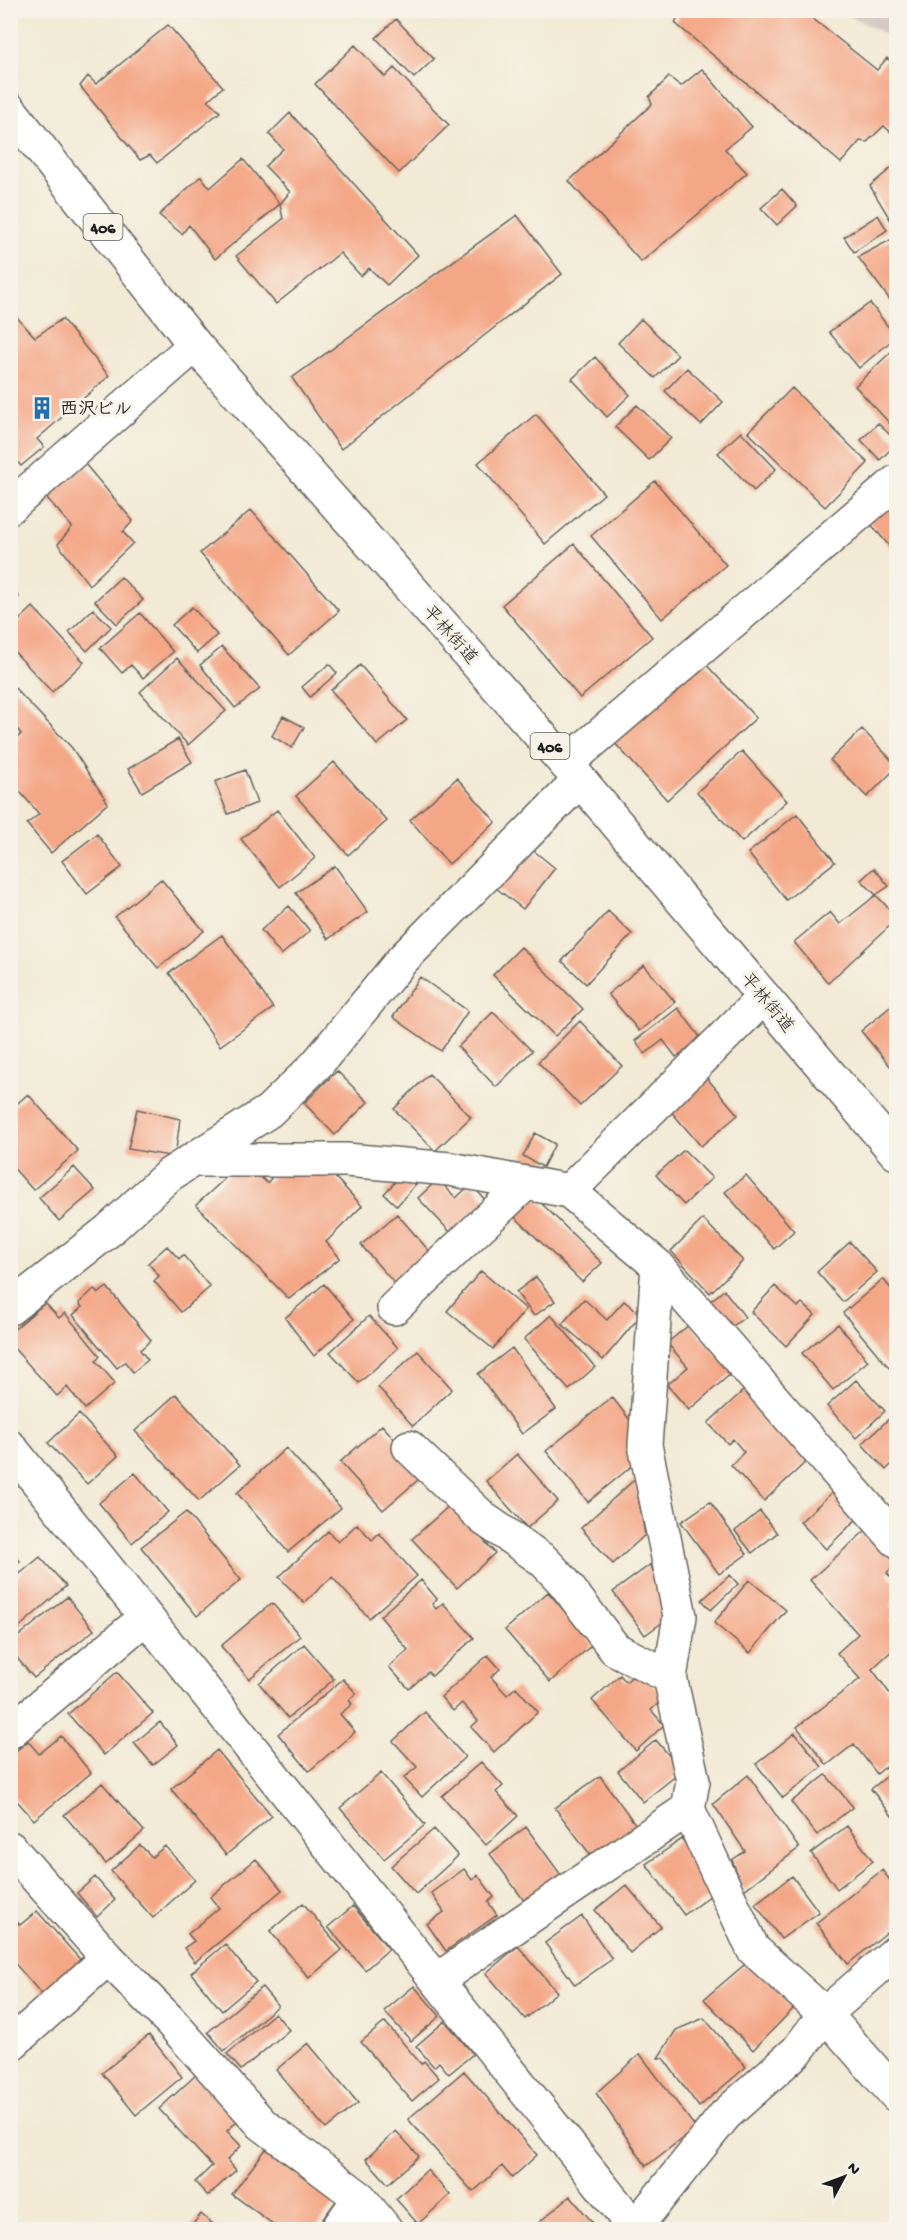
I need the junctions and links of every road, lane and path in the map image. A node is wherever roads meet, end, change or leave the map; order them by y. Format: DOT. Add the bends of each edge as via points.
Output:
graph roads {
  1 [pos="10,110"];
  2 [pos="195,345"];
  3 [pos="897,482"];
  4 [pos="10,507"];
  5 [pos="573,772"];
  6 [pos="764,997"];
  7 [pos="897,1153"];
  8 [pos="195,1160"];
  9 [pos="526,1183"];
  10 [pos="569,1191"];
  11 [pos="658,1266"];
  12 [pos="10,1308"];
  13 [pos="394,1308"];
  14 [pos="10,1447"];
  15 [pos="409,1447"];
  16 [pos="897,1540"];
  17 [pos="146,1617"];
  18 [pos="670,1677"];
  19 [pos="10,1732"];
  20 [pos="688,1809"];
  21 [pos="10,1848"];
  22 [pos="897,1952"];
  23 [pos="108,1958"];
  24 [pos="437,1980"];
  25 [pos="825,2014"];
  26 [pos="10,2045"];
  27 [pos="897,2095"];
  28 [pos="360,2198"];
  29 [pos="337,2229"];
  30 [pos="386,2229"];
  31 [pos="633,2229"];
  1 -- 2 [label="main road, 平林街道 / 406"];
  2 -- 4 [label="main road"];
  2 -- 5 [label="main road, 平林街道 / 406"];
  3 -- 5 [label="main road"];
  5 -- 6 [label="main road, 平林街道 / 406"];
  5 -- 8 [label="main road" via="402,960 317,1064 268,1110"];
  6 -- 7 [label="main road, 平林街道 / 406"];
  6 -- 10 [label="main road"];
  8 -- 9 [label="main road" via="346,1160 450,1169"];
  8 -- 12 [label="main road" via="169,1175 108,1231"];
  9 -- 10 [label="main road"];
  9 -- 13 [label="main road"];
  10 -- 11 [label="main road"];
  11 -- 16 [label="main road"];
  11 -- 18 [label="main road" via="645,1445 680,1616"];
  14 -- 17 [label="main road"];
  15 -- 18 [label="main road" via="484,1519 543,1560 615,1649"];
  17 -- 19 [label="main road"];
  17 -- 24 [label="main road"];
  18 -- 20 [label="main road" via="693,1781"];
  20 -- 24 [label="main road"];
  20 -- 25 [label="main road" via="753,1949"];
  21 -- 23 [label="main road"];
  22 -- 25 [label="main road"];
  23 -- 26 [label="main road"];
  23 -- 28 [label="main road" via="262,2124"];
  24 -- 31 [label="main road"];
  25 -- 27 [label="main road"];
  25 -- 31 [label="main road" via="797,2051 725,2115"];
  28 -- 29 [label="main road"];
  28 -- 30 [label="main road"];
}
